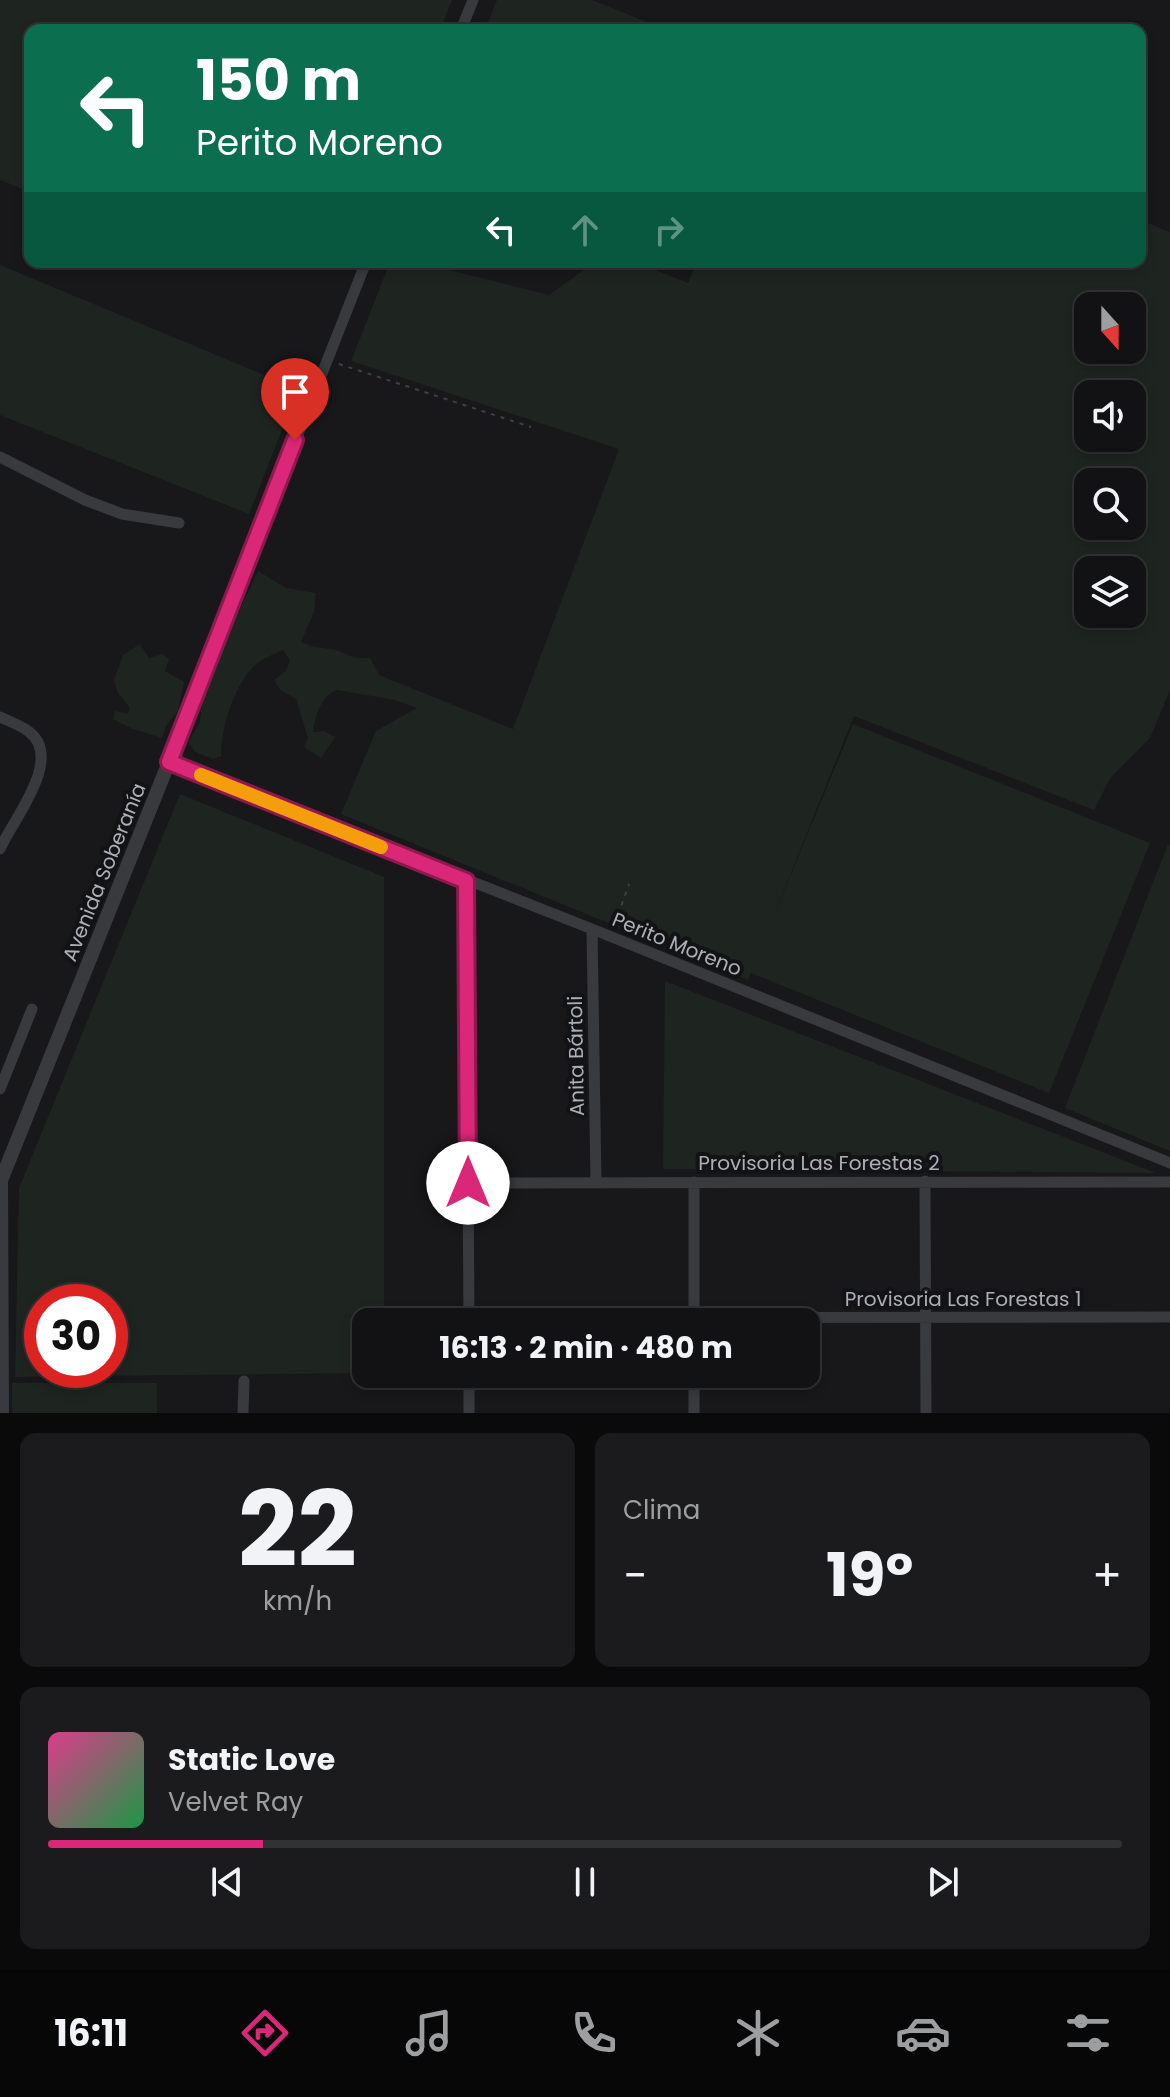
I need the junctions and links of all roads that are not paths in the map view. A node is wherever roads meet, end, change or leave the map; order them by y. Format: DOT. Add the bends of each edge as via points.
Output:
graph roads {
  1 [pos="473,0"];
  2 [pos="463,24"];
  3 [pos="364,268"];
  4 [pos="0,457"];
  5 [pos="179,523"];
  6 [pos="0,717"];
  7 [pos="169,762"];
  8 [pos="0,849"];
  9 [pos="466,881"];
  10 [pos="592,929"];
  11 [pos="32,1009"];
  12 [pos="0,1089"];
  13 [pos="1170,1163"];
  14 [pos="925,1181"];
  15 [pos="1,1182"];
  16 [pos="596,1182"];
  17 [pos="694,1182"];
  18 [pos="1170,1182"];
  19 [pos="468,1183"];
  20 [pos="469,1308"];
  21 [pos="694,1308"];
  22 [pos="1170,1317"];
  23 [pos="926,1318"];
  24 [pos="820,1319"];
  25 [pos="244,1381"];
  26 [pos="469,1388"];
  27 [pos="694,1388"];
  28 [pos="2,1413"];
  29 [pos="243,1413"];
  30 [pos="469,1413"];
  31 [pos="694,1413"];
  32 [pos="926,1413"];
  1 -- 2 [label="street"];
  3 -- 7 [label="street, Avenida Soberanía"];
  4 -- 5 [label="street" via="122,514"];
  6 -- 8 [label="street" via="28,731 39,749 28,800"];
  7 -- 9 [label="street, Perito Moreno"];
  7 -- 15 [label="street, Avenida Soberanía"];
  9 -- 10 [label="street, Perito Moreno"];
  9 -- 19 [label="street"];
  10 -- 13 [label="street, Perito Moreno"];
  10 -- 16 [label="street, Anita Bártoli"];
  11 -- 12 [label="street"];
  14 -- 17 [label="street, Provisoria Las Forestas 2"];
  14 -- 18 [label="street, Provisoria Las Forestas 2"];
  14 -- 23 [label="street"];
  15 -- 28 [label="street"];
  16 -- 17 [label="street, Provisoria Las Forestas 2"];
  16 -- 19 [label="street, Provisoria Las Forestas 2"];
  17 -- 21 [label="street"];
  19 -- 20 [label="street"];
  22 -- 23 [label="street, Provisoria Las Forestas 1"];
  23 -- 24 [label="street, Provisoria Las Forestas 1"];
  23 -- 32 [label="street"];
  25 -- 29 [label="street"];
  26 -- 30 [label="street"];
  27 -- 31 [label="street"];
}
